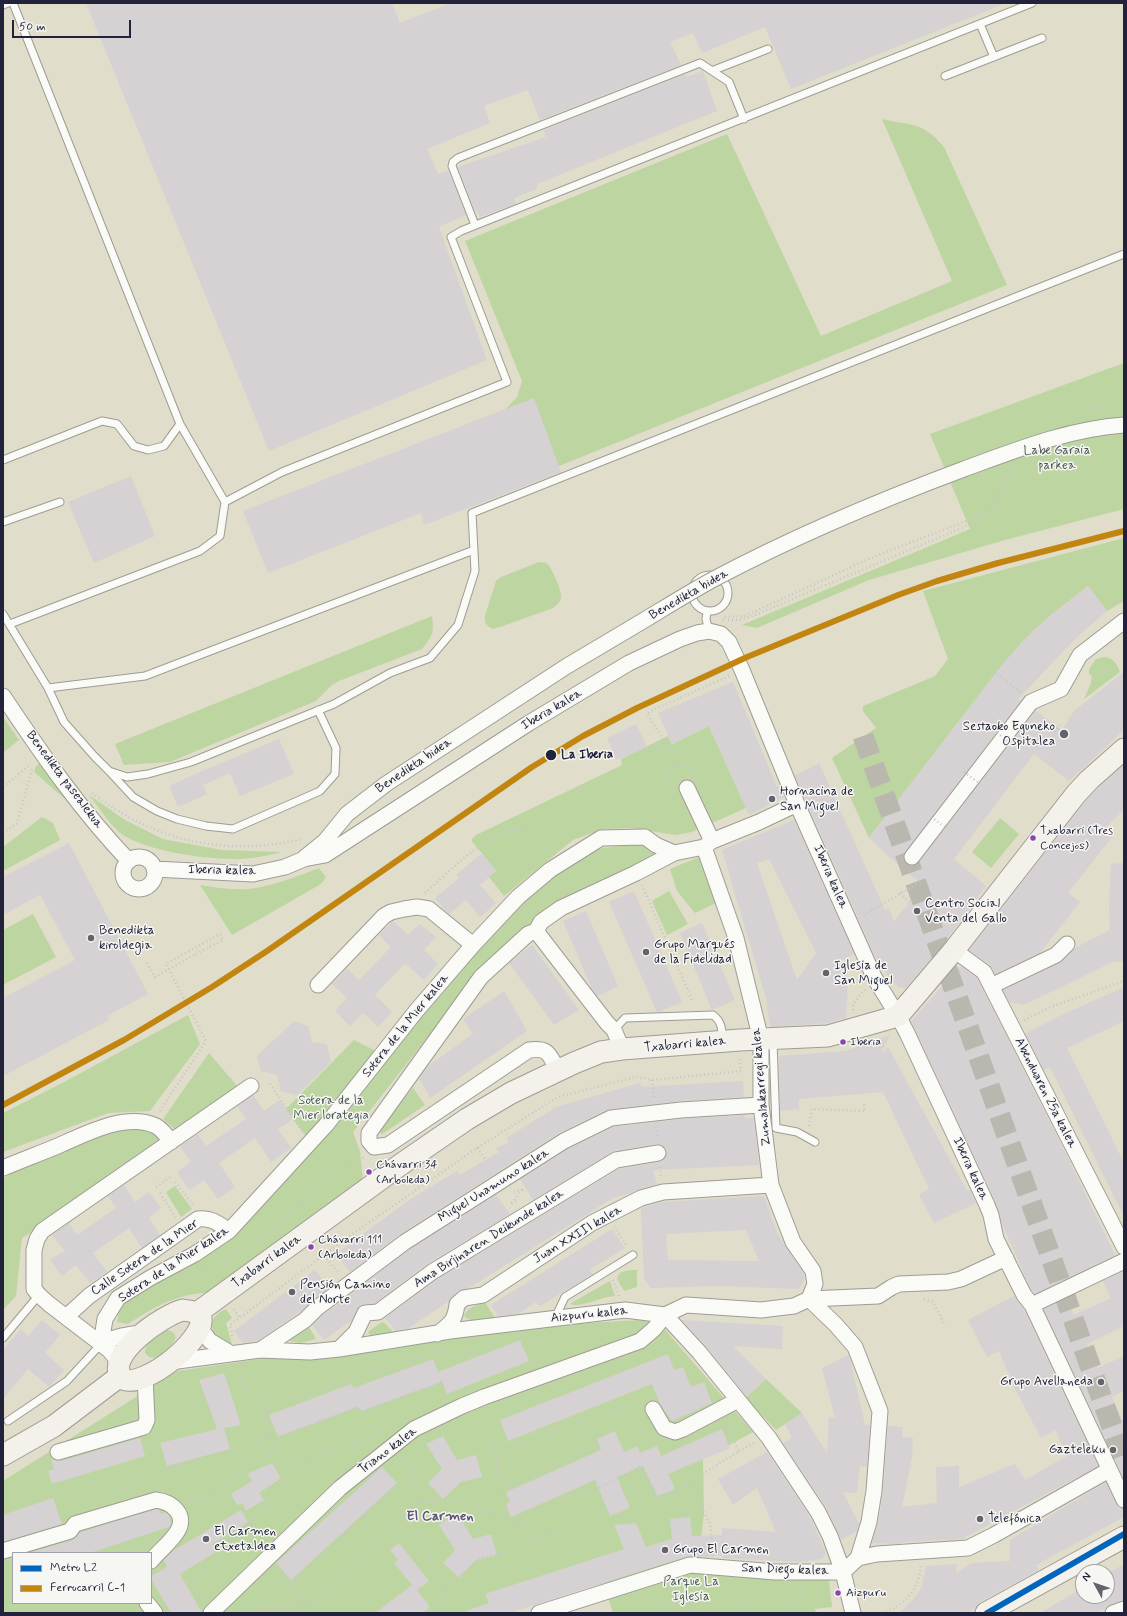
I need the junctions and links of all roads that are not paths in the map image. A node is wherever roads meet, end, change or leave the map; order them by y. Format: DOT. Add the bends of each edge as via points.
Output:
graph roads {
  1 [pos="8,3"];
  2 [pos="13,3"];
  3 [pos="1032,3"];
  4 [pos="3,5"];
  5 [pos="980,24"];
  6 [pos="1042,38"];
  7 [pos="768,49"];
  8 [pos="994,56"];
  9 [pos="714,70"];
  10 [pos="945,76"];
  11 [pos="744,119"];
  12 [pos="475,225"];
  13 [pos="1124,254"];
  14 [pos="180,424"];
  15 [pos="1124,426"];
  16 [pos="3,460"];
  17 [pos="60,502"];
  18 [pos="225,502"];
  19 [pos="3,522"];
  20 [pos="474,550"];
  21 [pos="707,612"];
  22 [pos="3,614"];
  23 [pos="1124,621"];
  24 [pos="10,624"];
  25 [pos="709,631"];
  26 [pos="48,688"];
  27 [pos="3,696"];
  28 [pos="318,710"];
  29 [pos="1124,749"];
  30 [pos="109,771"];
  31 [pos="687,788"];
  32 [pos="797,804"];
  33 [pos="333,832"];
  34 [pos="355,837"];
  35 [pos="708,844"];
  36 [pos="674,853"];
  37 [pos="912,857"];
  38 [pos="304,859"];
  39 [pos="129,861"];
  40 [pos="154,869"];
  41 [pos="536,931"];
  42 [pos="1067,944"];
  43 [pos="473,945"];
  44 [pos="954,950"];
  45 [pos="318,985"];
  46 [pos="991,986"];
  47 [pos="898,1016"];
  48 [pos="614,1030"];
  49 [pos="767,1040"];
  50 [pos="722,1042"];
  51 [pos="622,1049"];
  52 [pos="558,1070"];
  53 [pos="251,1086"];
  54 [pos="761,1105"];
  55 [pos="428,1118"];
  56 [pos="440,1137"];
  57 [pos="171,1142"];
  58 [pos="815,1142"];
  59 [pos="658,1153"];
  60 [pos="3,1168"];
  61 [pos="771,1185"];
  62 [pos="229,1231"];
  63 [pos="1124,1247"];
  64 [pos="633,1255"];
  65 [pos="1006,1258"];
  66 [pos="1124,1262"];
  67 [pos="39,1295"];
  68 [pos="809,1299"];
  69 [pos="1032,1305"];
  70 [pos="665,1315"];
  71 [pos="66,1317"];
  72 [pos="555,1318"];
  73 [pos="199,1321"];
  74 [pos="142,1333"];
  75 [pos="436,1334"];
  76 [pos="3,1338"];
  77 [pos="101,1344"];
  78 [pos="339,1349"];
  79 [pos="260,1350"];
  80 [pos="235,1351"];
  81 [pos="170,1362"];
  82 [pos="119,1372"];
  83 [pos="145,1376"];
  84 [pos="738,1400"];
  85 [pos="653,1409"];
  86 [pos="8,1421"];
  87 [pos="58,1452"];
  88 [pos="3,1455"];
  89 [pos="1110,1470"];
  90 [pos="1124,1500"];
  91 [pos="1124,1537"];
  92 [pos="3,1551"];
  93 [pos="858,1558"];
  94 [pos="152,1559"];
  95 [pos="843,1572"];
  96 [pos="148,1604"];
  97 [pos="1124,1609"];
  98 [pos="212,1612"];
  99 [pos="155,1613"];
  100 [pos="539,1613"];
  101 [pos="852,1613"];
  102 [pos="986,1613"];
  103 [pos="1113,1613"];
  1 -- 4 [label="lane"];
  2 -- 14 [label="lane"];
  3 -- 5 [label="lane"];
  5 -- 8 [label="lane"];
  5 -- 11 [label="lane"];
  6 -- 8 [label="lane"];
  7 -- 9 [label="lane"];
  8 -- 10 [label="lane"];
  9 -- 11 [label="lane" via="729,82"];
  9 -- 12 [label="lane" via="700,63 458,158 452,166"];
  11 -- 12 [label="lane"];
  12 -- 18 [label="lane" via="451,237 507,382 282,472"];
  13 -- 20 [label="lane" via="472,513"];
  14 -- 16 [label="lane" via="164,446 148,450 134,446 118,424 102,421"];
  14 -- 18 [label="lane"];
  15 -- 33 [label="street, Benedikta bidea, bridge" via="1081,431 1039,442 922,485 789,542 712,580 534,687 386,784 347,814"];
  17 -- 19 [label="lane"];
  18 -- 24 [label="lane" via="220,536 200,551"];
  20 -- 26 [label="lane" via="144,676"];
  20 -- 28 [label="lane" via="475,571 458,625 430,658 390,673"];
  21 -- 21 [label="lane" via="719,610 728,595 725,583 710,575 699,579 692,595 697,606"];
  21 -- 25 [label="lane"];
  22 -- 24 [label="lane"];
  23 -- 37 [label="street" via="1080,655 1061,689 1031,702"];
  24 -- 26 [label="lane"];
  25 -- 32 [label="street, Iberia kalea" via="721,634 729,642"];
  25 -- 34 [label="street, Iberia kalea" via="680,639 629,663 465,764"];
  26 -- 30 [label="lane" via="64,722"];
  27 -- 39 [label="street, Benedikta pasealekua" via="44,758"];
  28 -- 30 [label="lane" via="184,764 127,777"];
  28 -- 30 [label="lane" via="336,748 335,774 320,791 233,829 206,826 157,811 133,797"];
  29 -- 44 [label="street" via="1076,794"];
  31 -- 35 [label="street, Zumalakarregi kalea"];
  32 -- 35 [label="street"];
  32 -- 47 [label="street, Iberia kalea" via="874,977"];
  33 -- 34 [label="street" via="336,838"];
  33 -- 38 [label="street, Benedikta bidea"];
  34 -- 38 [label="street, Iberia kalea" via="325,855"];
  35 -- 36 [label="street"];
  35 -- 49 [label="street, Zumalakarregi kalea"];
  36 -- 41 [label="street" via="561,908 540,922"];
  36 -- 43 [label="street, Sotera de la Mier kalea" via="645,837 601,838 550,870 518,897"];
  38 -- 40 [label="street, Iberia kalea" via="285,867 253,874"];
  39 -- 40 [label="street" via="144,858"];
  39 -- 40 [label="street" via="123,874 127,883 136,888 150,884"];
  41 -- 48 [label="street"];
  41 -- 55 [label="street" via="528,934 480,977 369,1133 369,1141 374,1147 388,1145"];
  42 -- 46 [label="street" via="1056,955"];
  43 -- 45 [label="street" via="429,909 406,908 384,916"];
  43 -- 62 [label="street, Sotera de la Mier kalea" via="417,1010 326,1125"];
  44 -- 46 [label="street, Abenduaren 25a kalea" via="984,972"];
  44 -- 47 [label="street"];
  46 -- 63 [label="street, Abenduaren 25a kalea"];
  47 -- 49 [label="street, Txabarri kalea" via="828,1036"];
  47 -- 65 [label="street, Iberia kalea" via="987,1206 996,1239"];
  48 -- 50 [label="lane" via="626,1018 714,1015 722,1029"];
  48 -- 51 [label="street"];
  49 -- 50 [label="street, Txabarri kalea"];
  49 -- 54 [label="street, Zumalakarregi kalea"];
  49 -- 58 [label="lane" via="776,1128 798,1132"];
  50 -- 51 [label="street, Txabarri kalea"];
  51 -- 52 [label="street, Txabarri kalea" via="601,1052"];
  52 -- 55 [label="street" via="548,1053 539,1049 529,1050"];
  52 -- 56 [label="street, Txabarri kalea" via="511,1093"];
  53 -- 57 [label="street"];
  54 -- 61 [label="street, Zumalakarregi kalea"];
  54 -- 79 [label="street, Miguel Unamuno kalea" via="611,1118 564,1142 405,1242 317,1308 305,1320"];
  55 -- 56 [label="street"];
  56 -- 73 [label="street, Txabarri kalea" via="274,1256"];
  57 -- 60 [label="street" via="157,1127 144,1122 126,1122 102,1127"];
  57 -- 67 [label="street" via="42,1231 34,1250 34,1288"];
  59 -- 78 [label="street, Ama Birjinaren Deikunde kalea" via="616,1160 432,1272 378,1312 365,1313 356,1332"];
  61 -- 68 [label="street, Zumalakarregi kalea" via="794,1242 813,1271 815,1284"];
  61 -- 75 [label="street, Juan XXIII kalea" via="663,1192 641,1198 606,1215 483,1295 464,1298 456,1304 451,1324"];
  62 -- 71 [label="street, Calle Sotera de la Mier" via="216,1222 198,1219 89,1296"];
  62 -- 77 [label="street, Sotera de la Mier kalea" via="195,1254 118,1298 105,1319"];
  64 -- 72 [label="lane" via="565,1297"];
  65 -- 68 [label="street" via="948,1282 899,1284 878,1296"];
  65 -- 69 [label="street, Iberia kalea" via="1024,1295"];
  66 -- 69 [label="street"];
  67 -- 71 [label="street"];
  67 -- 76 [label="lane"];
  68 -- 70 [label="street" via="794,1306 760,1310 686,1305"];
  68 -- 93 [label="street" via="855,1347 880,1411 874,1491 869,1522"];
  69 -- 89 [label="street, Iberia kalea"];
  70 -- 72 [label="street, Aizpuru kalea" via="625,1310"];
  70 -- 84 [label="street"];
  70 -- 98 [label="street, Triano kalea" via="640,1341 484,1397 414,1429 340,1488"];
  71 -- 77 [label="street"];
  72 -- 75 [label="street, Aizpuru kalea"];
  73 -- 74 [label="street" via="187,1310 177,1312"];
  73 -- 80 [label="street" via="210,1341"];
  73 -- 81 [label="street, Txabarri kalea" via="192,1340"];
  74 -- 77 [label="street" via="122,1335"];
  74 -- 82 [label="street" via="125,1352"];
  75 -- 78 [label="street, Aizpuru kalea"];
  77 -- 82 [label="street" via="115,1358"];
  77 -- 86 [label="lane" via="67,1381"];
  78 -- 79 [label="street, Aizpuru kalea" via="310,1352"];
  79 -- 80 [label="street, Aizpuru kalea"];
  80 -- 81 [label="street, Aizpuru kalea"];
  81 -- 83 [label="street, Txabarri kalea"];
  82 -- 83 [label="street, Txabarri kalea" via="128,1381"];
  82 -- 88 [label="street" via="54,1426"];
  83 -- 87 [label="street" via="147,1420 144,1427"];
  84 -- 85 [label="street" via="675,1432 664,1428"];
  84 -- 95 [label="street" via="769,1438 818,1512"];
  89 -- 90 [label="street, Iberia kalea"];
  89 -- 93 [label="street" via="968,1548 877,1554"];
  91 -- 102 [label="street"];
  92 -- 94 [label="street" via="70,1531 75,1524 156,1500 164,1501 175,1508 180,1524 177,1532"];
  93 -- 95 [label="street, San Diego kalea"];
  95 -- 100 [label="street, San Diego kalea" via="775,1572 690,1565"];
  95 -- 101 [label="street"];
  96 -- 99 [label="street"];
  97 -- 103 [label="street"];
}
